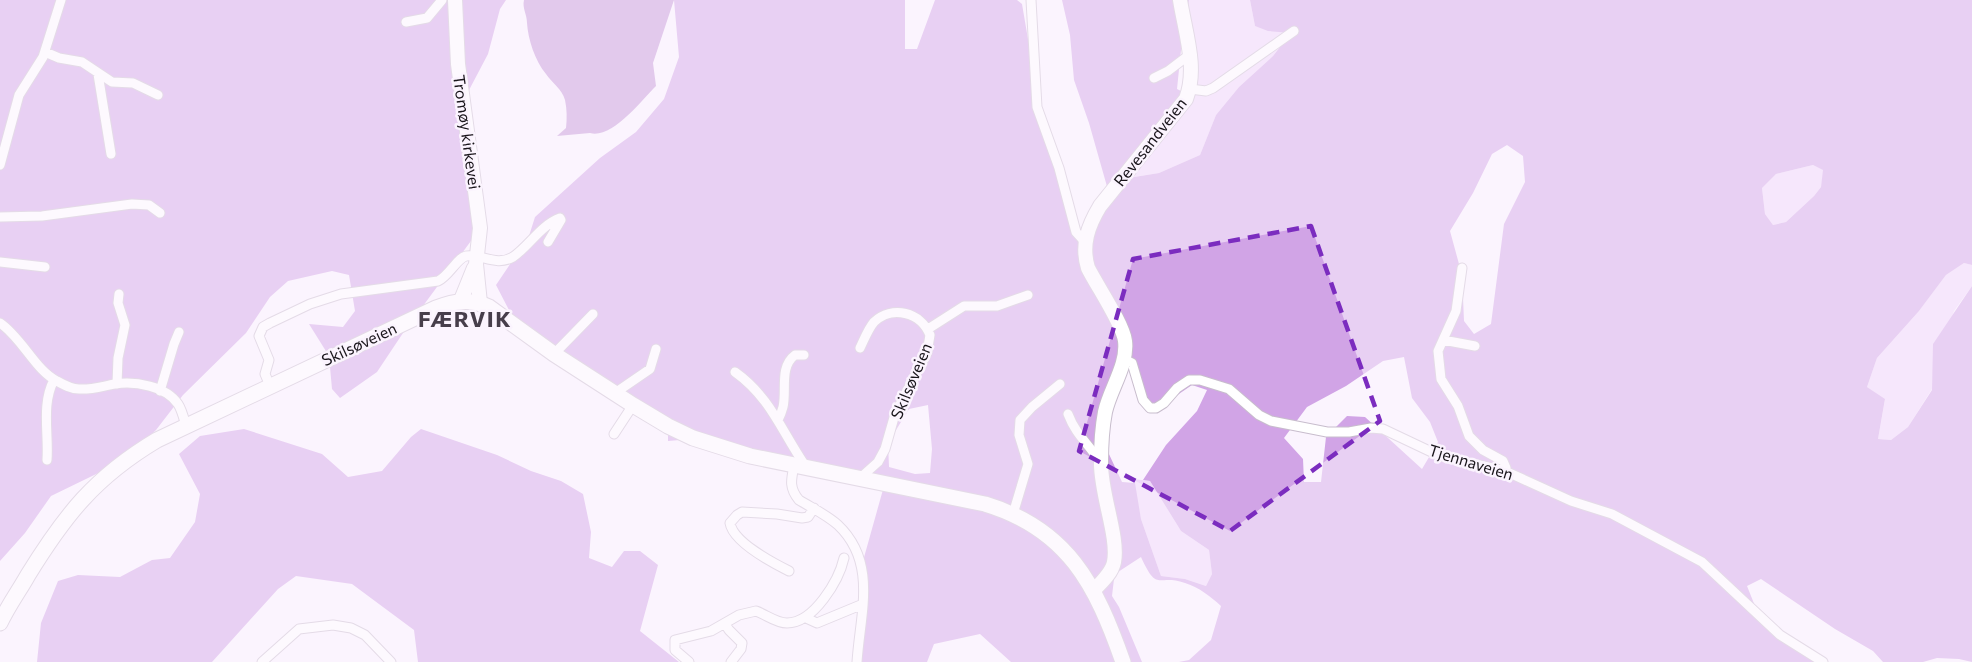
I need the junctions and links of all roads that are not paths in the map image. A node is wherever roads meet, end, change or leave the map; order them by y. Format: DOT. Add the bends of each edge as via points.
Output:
graph roads {
  1 [pos="61,0"];
  2 [pos="442,0"];
  3 [pos="455,0"];
  4 [pos="1031,0"];
  5 [pos="1180,0"];
  6 [pos="406,22"];
  7 [pos="1294,31"];
  8 [pos="45,52"];
  9 [pos="1189,55"];
  10 [pos="98,74"];
  11 [pos="1154,78"];
  12 [pos="1190,89"];
  13 [pos="158,95"];
  14 [pos="111,154"];
  15 [pos="0,165"];
  16 [pos="159,213"];
  17 [pos="0,217"];
  18 [pos="548,242"];
  19 [pos="1085,242"];
  20 [pos="477,261"];
  21 [pos="0,262"];
  22 [pos="45,267"];
  23 [pos="1462,268"];
  24 [pos="119,294"];
  25 [pos="1028,295"];
  26 [pos="463,297"];
  27 [pos="480,300"];
  28 [pos="593,314"];
  29 [pos="0,323"];
  30 [pos="928,328"];
  31 [pos="179,332"];
  32 [pos="1443,340"];
  33 [pos="1475,346"];
  34 [pos="860,348"];
  35 [pos="656,349"];
  36 [pos="554,354"];
  37 [pos="804,355"];
  38 [pos="1124,358"];
  39 [pos="735,372"];
  40 [pos="54,380"];
  41 [pos="117,384"];
  42 [pos="1060,384"];
  43 [pos="270,386"];
  44 [pos="160,391"];
  45 [pos="615,393"];
  46 [pos="633,405"];
  47 [pos="1068,414"];
  48 [pos="778,420"];
  49 [pos="186,426"];
  50 [pos="614,434"];
  51 [pos="47,460"];
  52 [pos="1101,460"];
  53 [pos="799,467"];
  54 [pos="1505,471"];
  55 [pos="859,479"];
  56 [pos="814,508"];
  57 [pos="1013,514"];
  58 [pos="1114,556"];
  59 [pos="844,558"];
  60 [pos="789,571"];
  61 [pos="1085,576"];
  62 [pos="1093,591"];
  63 [pos="863,604"];
  64 [pos="806,618"];
  65 [pos="1,620"];
  66 [pos="725,624"];
  67 [pos="384,660"];
  68 [pos="262,662"];
  69 [pos="689,662"];
  70 [pos="731,662"];
  71 [pos="857,662"];
  72 [pos="1123,662"];
  73 [pos="1823,662"];
  1 -- 8 [label="street"];
  2 -- 6 [label="street" via="427,18"];
  3 -- 20 [label="main road, Tromøy kirkevei" via="458,64 480,228"];
  4 -- 19 [label="street, Revesandveien" via="1037,106 1076,232"];
  5 -- 9 [label="main road, Revesandveien"];
  7 -- 12 [label="street" via="1213,88"];
  8 -- 10 [label="street" via="82,63"];
  8 -- 15 [label="street" via="19,95"];
  9 -- 11 [label="street"];
  9 -- 12 [label="main road, Revesandveien"];
  10 -- 13 [label="street" via="112,82 133,83"];
  10 -- 14 [label="street"];
  12 -- 19 [label="main road, Revesandveien" via="1178,111 1100,206"];
  16 -- 17 [label="street" via="149,205 132,204 42,216"];
  18 -- 20 [label="street" via="560,218 510,258"];
  19 -- 38 [label="main road, Revesandveien" via="1088,268 1125,339"];
  20 -- 26 [label="main road, Tromøy kirkevei"];
  20 -- 27 [label="main road, Tromøy kirkevei"];
  20 -- 43 [label="street" via="466,256 438,281 341,294 263,327 259,336 269,360 265,374"];
  21 -- 22 [label="street"];
  23 -- 32 [label="street" via="1456,311"];
  24 -- 41 [label="street" via="125,325"];
  25 -- 30 [label="street" via="997,306 963,306"];
  26 -- 27 [label="main road, Skilsøveien"];
  26 -- 43 [label="main road, Skilsøveien"];
  27 -- 36 [label="main road, Skilsøveien"];
  28 -- 36 [label="street"];
  29 -- 40 [label="street"];
  30 -- 34 [label="street, Skilsøveien" via="912,315 885,314 873,323"];
  30 -- 55 [label="street, Skilsøveien" via="927,353 895,414 885,450"];
  31 -- 44 [label="street"];
  32 -- 33 [label="street"];
  32 -- 54 [label="street" via="1438,351 1441,379 1458,406 1469,436 1503,461"];
  35 -- 45 [label="street" via="650,369"];
  36 -- 45 [label="main road, Skilsøveien"];
  37 -- 48 [label="street" via="795,355 789,361"];
  38 -- 52 [label="main road, Revesandveien" via="1105,412"];
  38 -- 54 [label="street, Tjennaveien" via="1132,363 1143,400 1150,408 1164,403 1189,380 1200,380 1229,389 1271,421 1327,432 1383,429 1440,456"];
  39 -- 48 [label="street" via="761,394"];
  40 -- 41 [label="street" via="80,389"];
  40 -- 51 [label="street" via="46,411"];
  41 -- 44 [label="street" via="143,385"];
  42 -- 57 [label="street" via="1020,420 1019,435 1028,464"];
  43 -- 49 [label="main road, Skilsøveien"];
  44 -- 49 [label="street" via="178,405"];
  45 -- 46 [label="main road, Skilsøveien"];
  46 -- 50 [label="street"];
  46 -- 53 [label="main road, Skilsøveien" via="693,438"];
  47 -- 52 [label="street" via="1074,430"];
  48 -- 53 [label="street" via="804,465"];
  49 -- 65 [label="main road, Skilsøveien" via="133,454 83,496"];
  52 -- 58 [label="main road, Revesandveien"];
  53 -- 55 [label="main road, Skilsøveien"];
  53 -- 56 [label="street" via="790,482 791,488 799,500"];
  54 -- 73 [label="street, Tjennaveien" via="1571,501 1612,514 1702,562 1780,635"];
  55 -- 57 [label="main road, Skilsøveien" via="985,504"];
  56 -- 60 [label="street" via="808,517 802,518 742,512 730,523 733,532 761,557"];
  56 -- 63 [label="street" via="839,526 855,547 865,585"];
  57 -- 61 [label="main road, Skilsøveien" via="1052,537"];
  58 -- 61 [label="main road" via="1099,572"];
  58 -- 62 [label="main road" via="1111,570"];
  59 -- 64 [label="street" via="834,584"];
  61 -- 62 [label="main road, Skilsøveien"];
  62 -- 72 [label="main road, Skilsøveien"];
  63 -- 64 [label="street" via="817,623"];
  63 -- 71 [label="street"];
  64 -- 66 [label="street" via="787,623 756,611"];
  66 -- 69 [label="street" via="699,635 681,637 674,643 675,650"];
  66 -- 70 [label="street" via="742,643"];
  67 -- 68 [label="street" via="365,635 333,625 299,629"];
}
